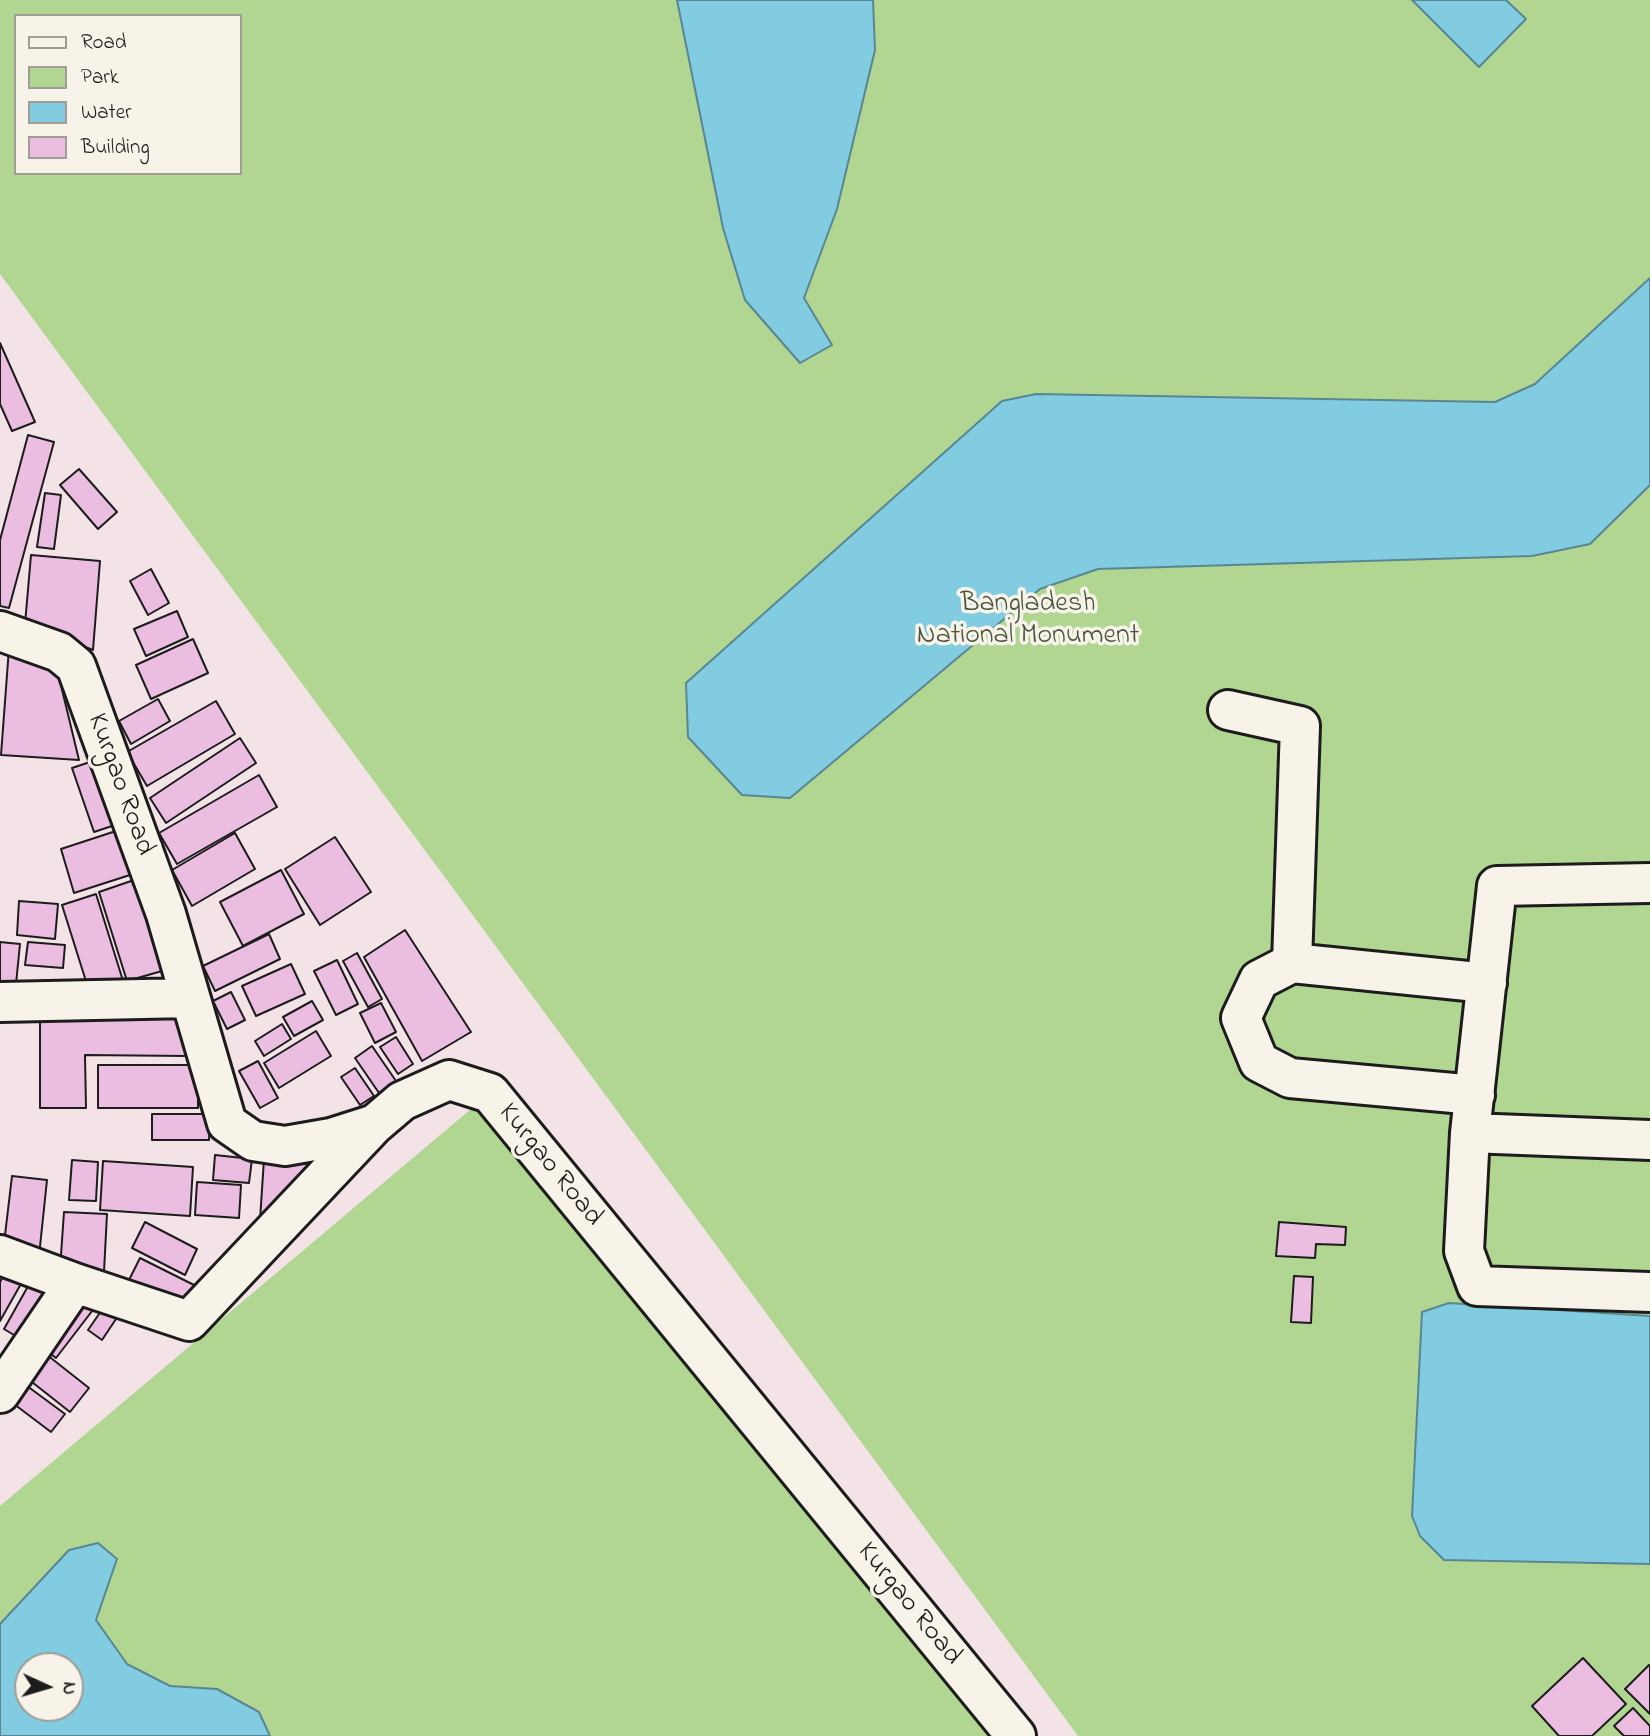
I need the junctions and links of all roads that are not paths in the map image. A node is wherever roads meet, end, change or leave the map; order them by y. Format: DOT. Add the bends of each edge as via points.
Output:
graph roads {
  1 [pos="0,631"];
  2 [pos="1228,710"];
  3 [pos="1650,883"];
  4 [pos="1292,963"];
  5 [pos="1487,983"];
  6 [pos="190,998"];
  7 [pos="0,1002"];
  8 [pos="1475,1095"];
  9 [pos="375,1124"];
  10 [pos="1470,1133"];
  11 [pos="1650,1140"];
  12 [pos="0,1255"];
  13 [pos="75,1283"];
  14 [pos="1650,1292"];
  15 [pos="0,1393"];
  16 [pos="1016,1736"];
  1 -- 6 [label="street, Kurgao Road" via="59,652 76,666 166,914"];
  2 -- 4 [label="street" via="1300,726"];
  3 -- 5 [label="street" via="1497,886"];
  4 -- 5 [label="street"];
  4 -- 8 [label="street" via="1259,980 1241,1018 1259,1062 1290,1078"];
  5 -- 8 [label="street"];
  6 -- 7 [label="street"];
  6 -- 9 [label="street, Kurgao Road" via="228,1123 253,1141 285,1146 331,1139"];
  8 -- 10 [label="street"];
  9 -- 13 [label="street" via="189,1321"];
  9 -- 16 [label="street, Kurgao Road" via="402,1101 449,1080 490,1093"];
  10 -- 11 [label="street"];
  10 -- 14 [label="street" via="1464,1251 1477,1286"];
  12 -- 13 [label="street"];
  13 -- 15 [label="street"];
}
